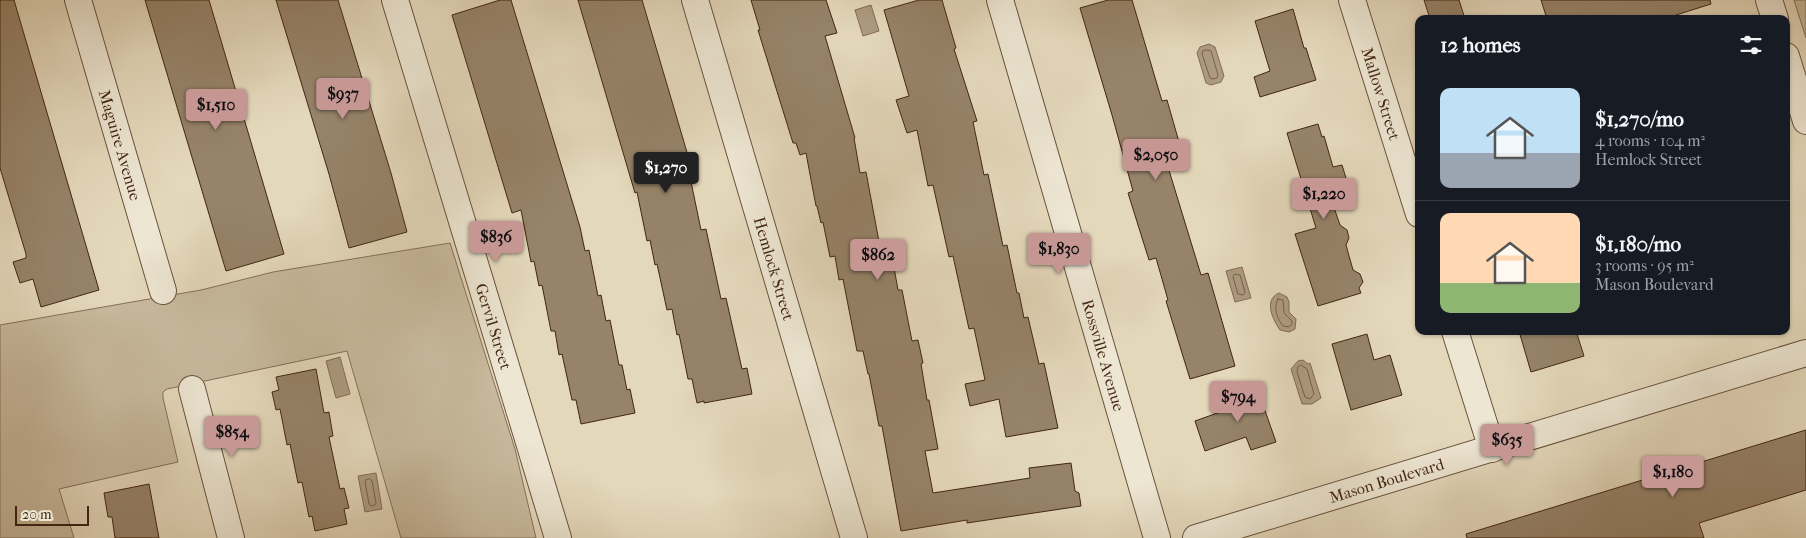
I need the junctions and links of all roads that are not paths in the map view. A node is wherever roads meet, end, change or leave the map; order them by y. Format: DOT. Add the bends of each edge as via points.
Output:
graph roads {
  1 [pos="78,0"];
  2 [pos="395,0"];
  3 [pos="695,0"];
  4 [pos="1000,0"];
  5 [pos="1352,0"];
  6 [pos="1769,0"];
  7 [pos="1774,15"];
  8 [pos="1790,69"];
  9 [pos="1806,121"];
  10 [pos="1415,201"];
  11 [pos="163,291"];
  12 [pos="1456,335"];
  13 [pos="1806,353"];
  14 [pos="192,389"];
  15 [pos="1492,449"];
  16 [pos="231,538"];
  17 [pos="558,538"];
  18 [pos="854,538"];
  19 [pos="1157,538"];
  20 [pos="1196,538"];
  1 -- 11 [label="street, Maguire Avenue"];
  2 -- 17 [label="street, Gervil Street"];
  3 -- 18 [label="street, Hemlock Street"];
  4 -- 19 [label="street, Rossville Avenue"];
  5 -- 10 [label="street, Mallow Street"];
  6 -- 7 [label="street"];
  8 -- 9 [label="street"];
  12 -- 15 [label="street"];
  13 -- 15 [label="street, Mason Boulevard"];
  14 -- 16 [label="street"];
  15 -- 20 [label="street, Mason Boulevard"];
}
